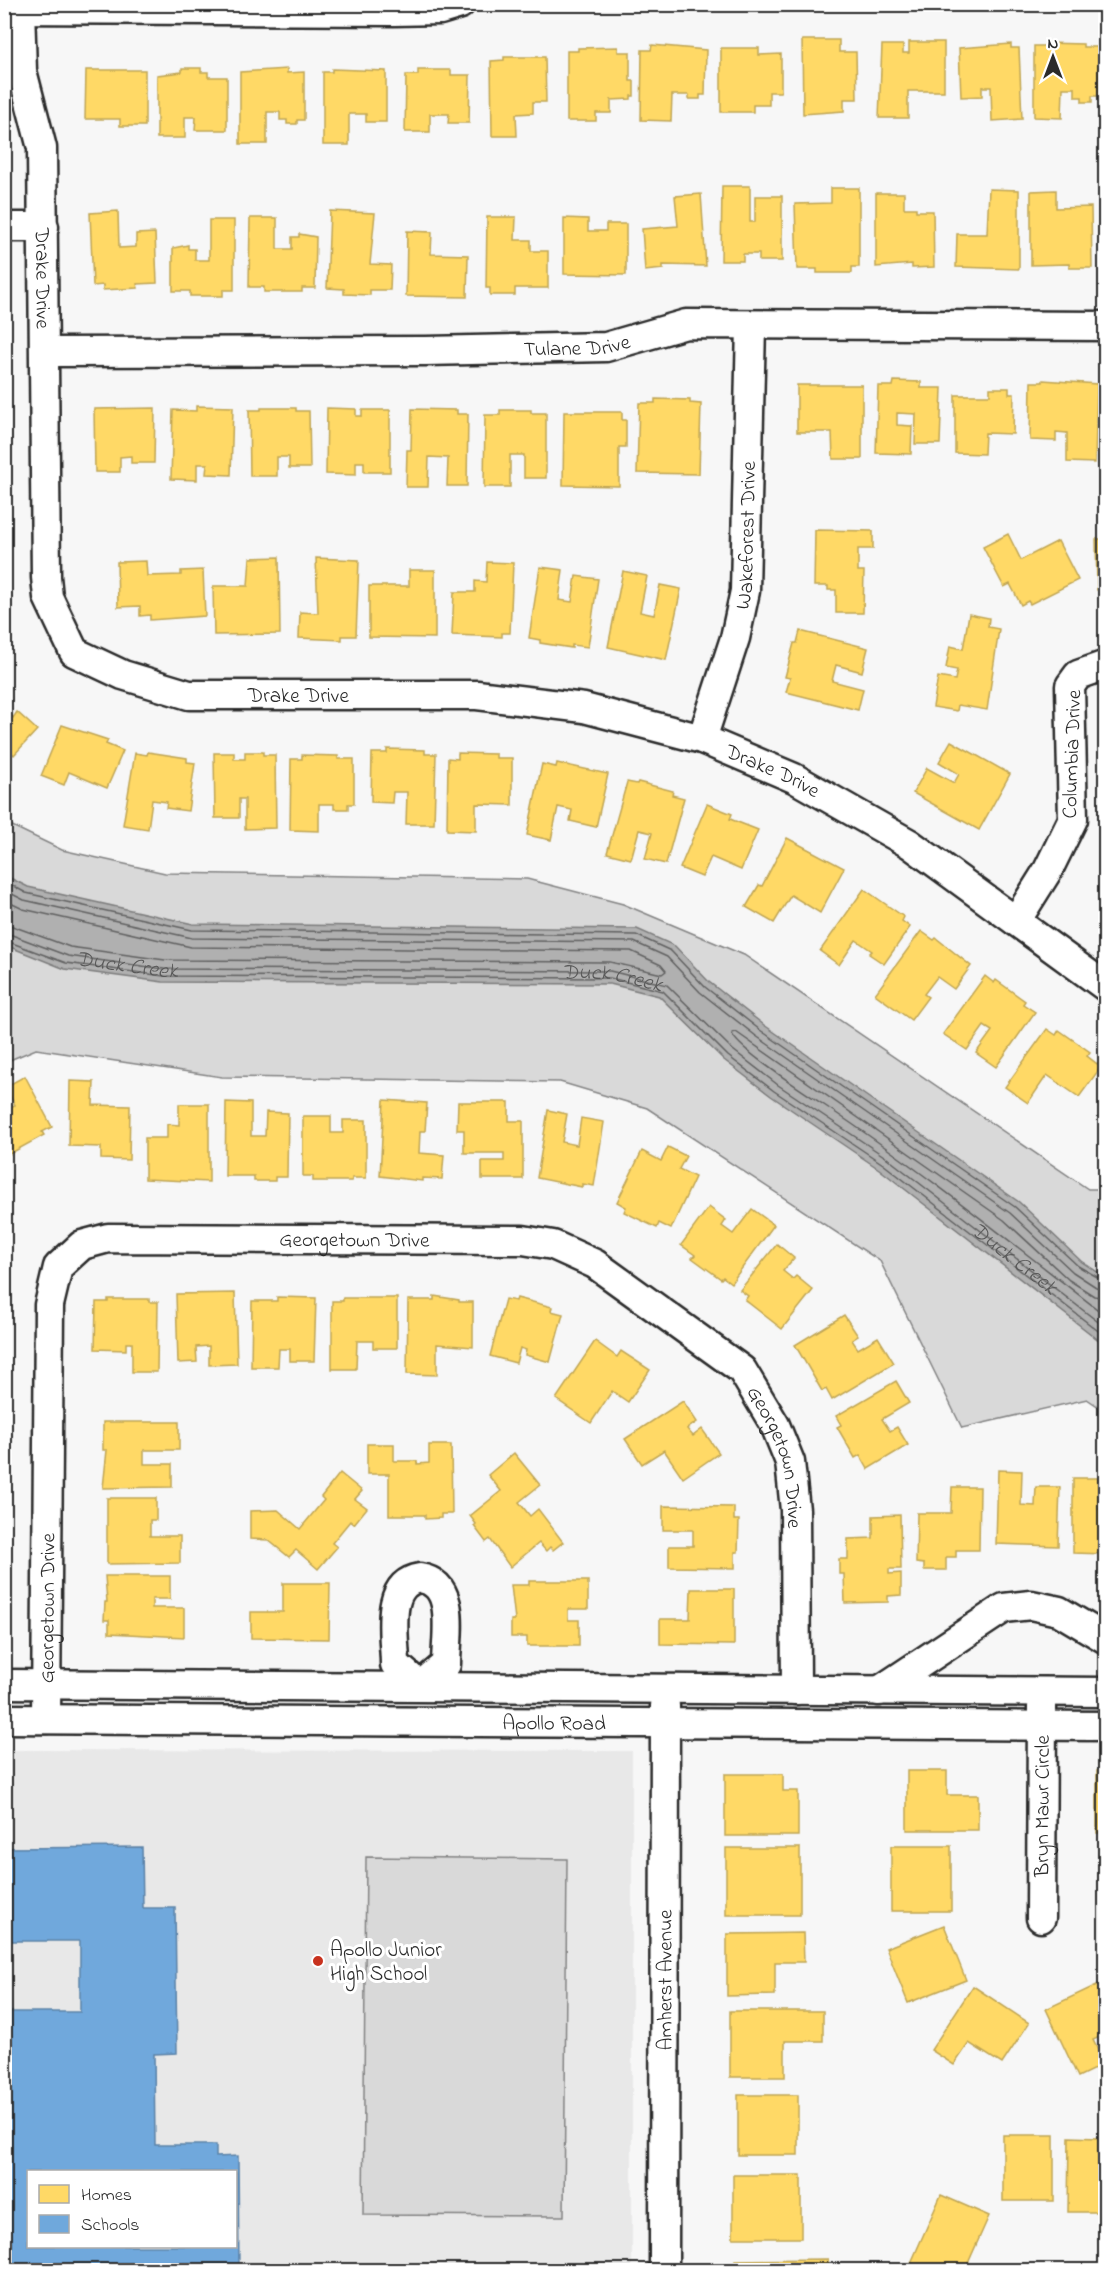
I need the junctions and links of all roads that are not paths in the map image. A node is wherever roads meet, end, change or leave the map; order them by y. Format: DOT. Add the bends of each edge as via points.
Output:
graph roads {
  1 [pos="460,4"];
  2 [pos="394,8"];
  3 [pos="12,9"];
  4 [pos="4,227"];
  5 [pos="44,227"];
  6 [pos="751,325"];
  7 [pos="1106,326"];
  8 [pos="45,352"];
  9 [pos="1106,665"];
  10 [pos="702,739"];
  11 [pos="1016,921"];
  12 [pos="1106,987"];
  13 [pos="1106,1639"];
  14 [pos="4,1684"];
  15 [pos="46,1684"];
  16 [pos="420,1686"];
  17 [pos="664,1690"];
  18 [pos="796,1690"];
  19 [pos="879,1691"];
  20 [pos="1042,1692"];
  21 [pos="1106,1692"];
  22 [pos="4,1719"];
  23 [pos="46,1719"];
  24 [pos="421,1723"];
  25 [pos="665,1724"];
  26 [pos="1042,1726"];
  27 [pos="1106,1726"];
  28 [pos="1041,1918"];
  29 [pos="664,2271"];
  1 -- 2 [label="street" via="440,10"];
  2 -- 3 [label="street"];
  3 -- 5 [label="street, Drake Drive" via="22,71 42,148"];
  4 -- 5 [label="street"];
  5 -- 8 [label="street, Drake Drive"];
  6 -- 7 [label="street, Tulane Drive"];
  6 -- 8 [label="street, Tulane Drive" via="686,324 606,347"];
  6 -- 10 [label="street, Wakeforest Drive" via="745,591 735,638"];
  8 -- 10 [label="street, Drake Drive" via="46,577 48,597 74,652 123,675 189,695 477,695 584,708"];
  9 -- 11 [label="street, Columbia Drive" via="1078,675 1070,686 1073,819 1048,870"];
  10 -- 11 [label="street, Drake Drive" via="794,778 910,844"];
  11 -- 12 [label="street, Drake Drive"];
  13 -- 19 [label="street" via="1059,1611 1032,1605 1004,1608"];
  14 -- 15 [label="street, Apollo Road"];
  15 -- 16 [label="street, Apollo Road"];
  15 -- 18 [label="street, Georgetown Drive" via="49,1305 58,1267 82,1245 108,1238 523,1240 553,1245 595,1264 742,1370 775,1425 789,1462 795,1510"];
  15 -- 23 [label="street, Georgetown Drive"];
  16 -- 17 [label="street, Apollo Road"];
  16 -- 24 [label="street"];
  17 -- 18 [label="street, Apollo Road"];
  17 -- 25 [label="street, Amherst Avenue"];
  18 -- 19 [label="street, Apollo Road"];
  19 -- 20 [label="street, Apollo Road"];
  20 -- 21 [label="street, Apollo Road"];
  20 -- 26 [label="street, Bryn Mawr Circle"];
  22 -- 23 [label="street, Apollo Road"];
  23 -- 24 [label="street, Apollo Road"];
  24 -- 25 [label="street, Apollo Road"];
  25 -- 26 [label="street, Apollo Road"];
  25 -- 29 [label="street, Amherst Avenue"];
  26 -- 27 [label="street, Apollo Road"];
  26 -- 28 [label="street, Bryn Mawr Circle"];
}
